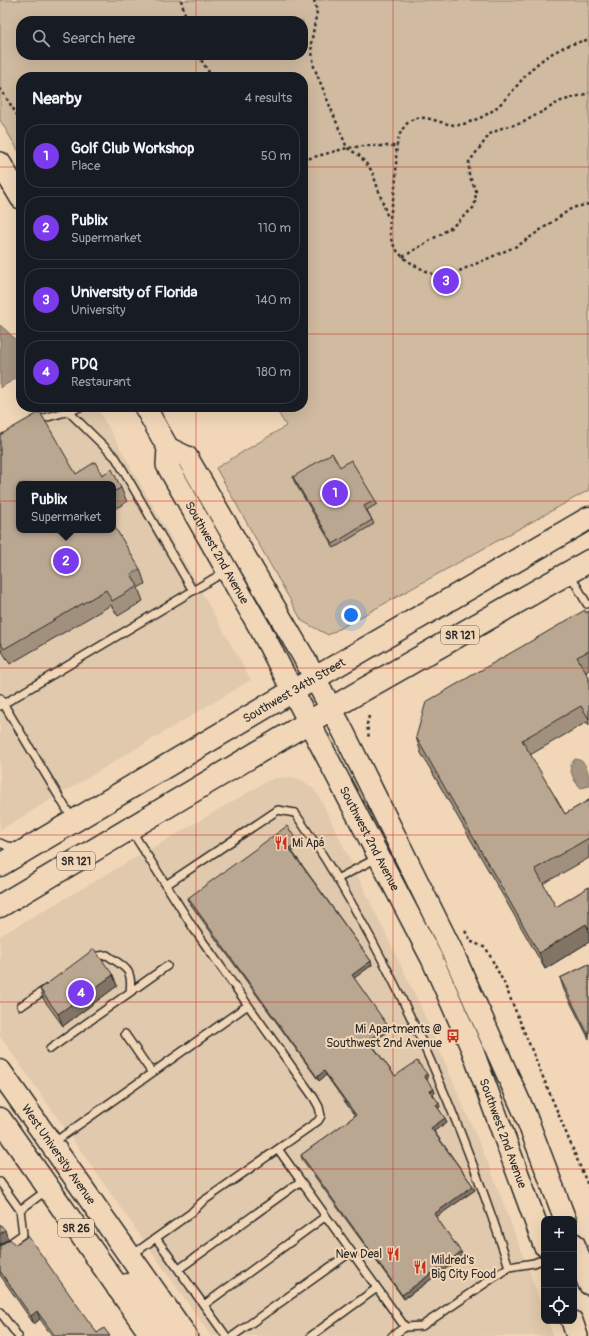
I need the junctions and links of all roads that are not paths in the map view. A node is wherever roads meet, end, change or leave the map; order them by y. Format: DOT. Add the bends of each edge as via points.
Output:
graph roads {
  1 [pos="0,163"];
  2 [pos="16,190"];
  3 [pos="69,412"];
  4 [pos="148,412"];
  5 [pos="27,426"];
  6 [pos="168,448"];
  7 [pos="589,518"];
  8 [pos="589,561"];
  9 [pos="226,571"];
  10 [pos="569,572"];
  11 [pos="193,591"];
  12 [pos="587,604"];
  13 [pos="315,678"];
  14 [pos="292,691"];
  15 [pos="1,703"];
  16 [pos="331,709"];
  17 [pos="309,722"];
  18 [pos="74,822"];
  19 [pos="130,829"];
  20 [pos="0,843"];
  21 [pos="29,848"];
  22 [pos="379,857"];
  23 [pos="0,866"];
  24 [pos="337,879"];
  25 [pos="166,885"];
  26 [pos="0,906"];
  27 [pos="86,960"];
  28 [pos="167,966"];
  29 [pos="54,983"];
  30 [pos="130,992"];
  31 [pos="248,1005"];
  32 [pos="22,1006"];
  33 [pos="125,1034"];
  34 [pos="50,1049"];
  35 [pos="0,1071"];
  36 [pos="152,1073"];
  37 [pos="0,1119"];
  38 [pos="51,1144"];
  39 [pos="278,1149"];
  40 [pos="301,1181"];
  41 [pos="0,1182"];
  42 [pos="48,1188"];
  43 [pos="20,1210"];
  44 [pos="326,1216"];
  45 [pos="564,1216"];
  46 [pos="541,1237"];
  47 [pos="156,1238"];
  48 [pos="0,1250"];
  49 [pos="351,1252"];
  50 [pos="577,1252"];
  51 [pos="131,1256"];
  52 [pos="541,1260"];
  53 [pos="509,1267"];
  54 [pos="179,1269"];
  55 [pos="589,1284"];
  56 [pos="118,1288"];
  57 [pos="377,1288"];
  58 [pos="204,1305"];
  59 [pos="0,1312"];
  60 [pos="405,1327"];
  61 [pos="18,1336"];
  62 [pos="152,1336"];
  63 [pos="170,1336"];
  64 [pos="186,1336"];
  65 [pos="226,1336"];
  66 [pos="233,1336"];
  67 [pos="311,1336"];
  68 [pos="392,1336"];
  1 -- 2 [label="main road"];
  3 -- 5 [label="lane" via="41,419"];
  3 -- 11 [label="lane" via="116,458"];
  4 -- 6 [label="main road, Southwest 2nd Avenue"];
  6 -- 9 [label="main road, Southwest 2nd Avenue" via="167,465"];
  6 -- 13 [label="main road, Southwest 2nd Avenue" via="186,457"];
  7 -- 13 [label="main road, Southwest 34th Street / SR 121"];
  8 -- 10 [label="main road, SR 121"];
  9 -- 11 [label="lane"];
  9 -- 14 [label="main road, Southwest 2nd Avenue" via="261,630"];
  10 -- 12 [label="lane"];
  10 -- 16 [label="main road, SR 121"];
  11 -- 15 [label="lane"];
  13 -- 14 [label="main road, Southwest 34th Street / SR 121"];
  13 -- 16 [label="main road, Southwest 2nd Avenue"];
  14 -- 17 [label="main road, Southwest 2nd Avenue"];
  14 -- 18 [label="main road, Southwest 34th Street / SR 121"];
  15 -- 18 [label="lane"];
  16 -- 17 [label="main road, SR 121"];
  16 -- 45 [label="main road, Southwest 2nd Avenue" via="452,951 525,1114"];
  17 -- 19 [label="main road, SR 121"];
  17 -- 22 [label="main road, Southwest 2nd Avenue"];
  18 -- 21 [label="main road, Southwest 34th Street / SR 121"];
  19 -- 25 [label="lane"];
  19 -- 26 [label="main road, SR 121"];
  20 -- 21 [label="lane"];
  21 -- 23 [label="main road, Southwest 34th Street / SR 121"];
  22 -- 24 [label="lane"];
  22 -- 46 [label="main road, Southwest 2nd Avenue" via="432,959 472,1049"];
  24 -- 25 [label="lane" via="295,813 278,810"];
  24 -- 53 [label="lane" via="388,969 435,1073 487,1202"];
  25 -- 31 [label="lane"];
  27 -- 30 [label="lane" via="93,956 107,955 127,969 132,979"];
  28 -- 30 [label="lane"];
  29 -- 32 [label="lane"];
  30 -- 34 [label="lane"];
  31 -- 36 [label="lane"];
  31 -- 39 [label="lane" via="314,1098 321,1116 318,1121"];
  33 -- 36 [label="lane"];
  35 -- 38 [label="main road, West University Avenue / SR 26"];
  36 -- 38 [label="lane"];
  37 -- 42 [label="main road, SR 26"];
  38 -- 51 [label="main road, West University Avenue / SR 26"];
  39 -- 40 [label="lane"];
  39 -- 47 [label="lane"];
  40 -- 44 [label="lane"];
  40 -- 54 [label="lane"];
  41 -- 43 [label="lane"];
  42 -- 43 [label="lane"];
  42 -- 56 [label="main road, SR 26"];
  43 -- 48 [label="lane" via="23,1234"];
  44 -- 49 [label="lane"];
  44 -- 58 [label="lane"];
  47 -- 51 [label="lane"];
  47 -- 54 [label="lane"];
  49 -- 57 [label="lane"];
  49 -- 66 [label="lane"];
  50 -- 55 [label="main road"];
  51 -- 64 [label="main road, West University Avenue / SR 26"];
  52 -- 53 [label="lane"];
  53 -- 60 [label="lane" via="422,1326"];
  54 -- 58 [label="lane"];
  56 -- 62 [label="main road, SR 26"];
  56 -- 63 [label="main road" via="127,1285 134,1287"];
  57 -- 60 [label="lane"];
  57 -- 67 [label="lane"];
  58 -- 65 [label="lane"];
  59 -- 61 [label="lane"];
  60 -- 68 [label="lane"];
}
